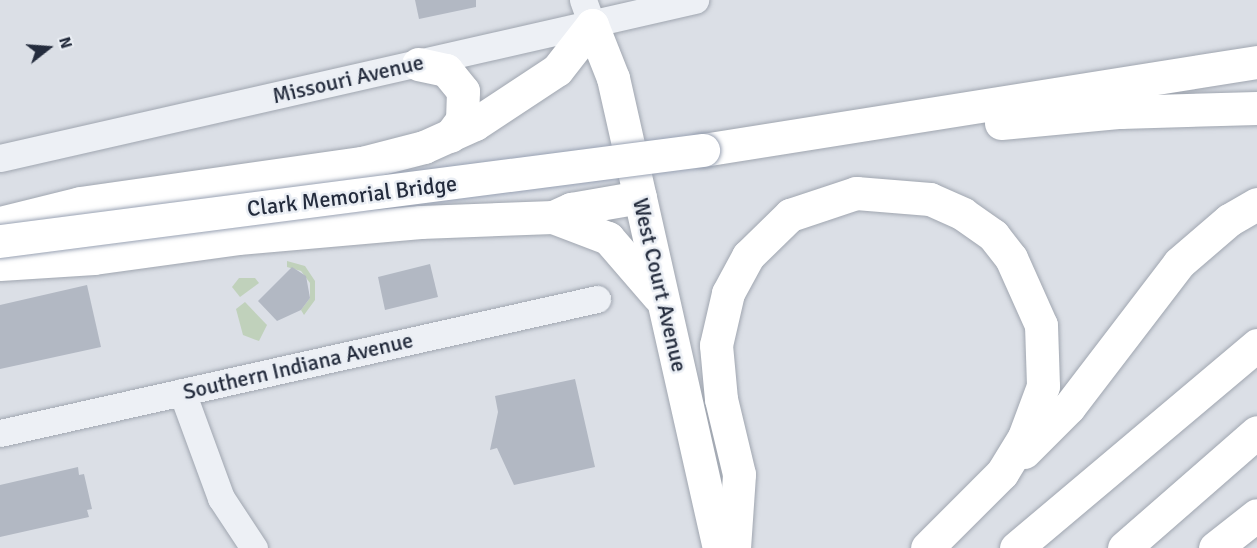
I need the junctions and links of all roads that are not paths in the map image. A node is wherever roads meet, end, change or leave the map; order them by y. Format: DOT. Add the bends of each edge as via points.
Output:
graph roads {
  1 [pos="695,0"];
  2 [pos="587,12"];
  3 [pos="1257,62"];
  4 [pos="418,64"];
  5 [pos="1257,108"];
  6 [pos="450,136"];
  7 [pos="703,150"];
  8 [pos="0,158"];
  9 [pos="640,197"];
  10 [pos="1257,204"];
  11 [pos="553,217"];
  12 [pos="0,223"];
  13 [pos="0,241"];
  14 [pos="0,264"];
  15 [pos="597,299"];
  16 [pos="663,303"];
  17 [pos="1257,345"];
  18 [pos="182,392"];
  19 [pos="1257,432"];
  20 [pos="0,434"];
  21 [pos="1257,515"];
  22 [pos="962,516"];
  23 [pos="254,548"];
  24 [pos="718,548"];
  25 [pos="734,548"];
  26 [pos="927,548"];
  27 [pos="1016,548"];
  28 [pos="1124,548"];
  29 [pos="1215,548"];
  1 -- 2 [label="street, Missouri Avenue"];
  2 -- 4 [label="street, Missouri Avenue"];
  2 -- 6 [label="main road" via="556,70"];
  2 -- 9 [label="main road, West Court Avenue" via="613,78"];
  3 -- 7 [label="main road"];
  4 -- 6 [label="main road" via="446,70 463,91 462,120"];
  4 -- 8 [label="street, Missouri Avenue"];
  5 -- 7 [label="main road" via="1120,112"];
  6 -- 12 [label="main road" via="362,163 80,203"];
  7 -- 13 [label="main road, Clark Memorial Bridge, bridge"];
  9 -- 11 [label="main road" via="571,209"];
  9 -- 16 [label="main road, West Court Avenue"];
  10 -- 22 [label="main road" via="1229,220 1179,262 1069,407"];
  11 -- 14 [label="main road" via="368,226 94,258"];
  11 -- 16 [label="main road" via="608,238"];
  15 -- 18 [label="street, Southern Indiana Avenue"];
  16 -- 24 [label="main road, West Court Avenue"];
  17 -- 27 [label="main road"];
  18 -- 20 [label="street, Southern Indiana Avenue"];
  18 -- 23 [label="street" via="221,498"];
  19 -- 28 [label="main road"];
  21 -- 29 [label="main road"];
  22 -- 25 [label="main road" via="1002,473 1024,437 1043,386 1041,325 1011,258 993,235 963,214 930,199 856,193 790,215 748,256 728,293 716,345 721,399 739,474"];
  22 -- 26 [label="main road"];
}
